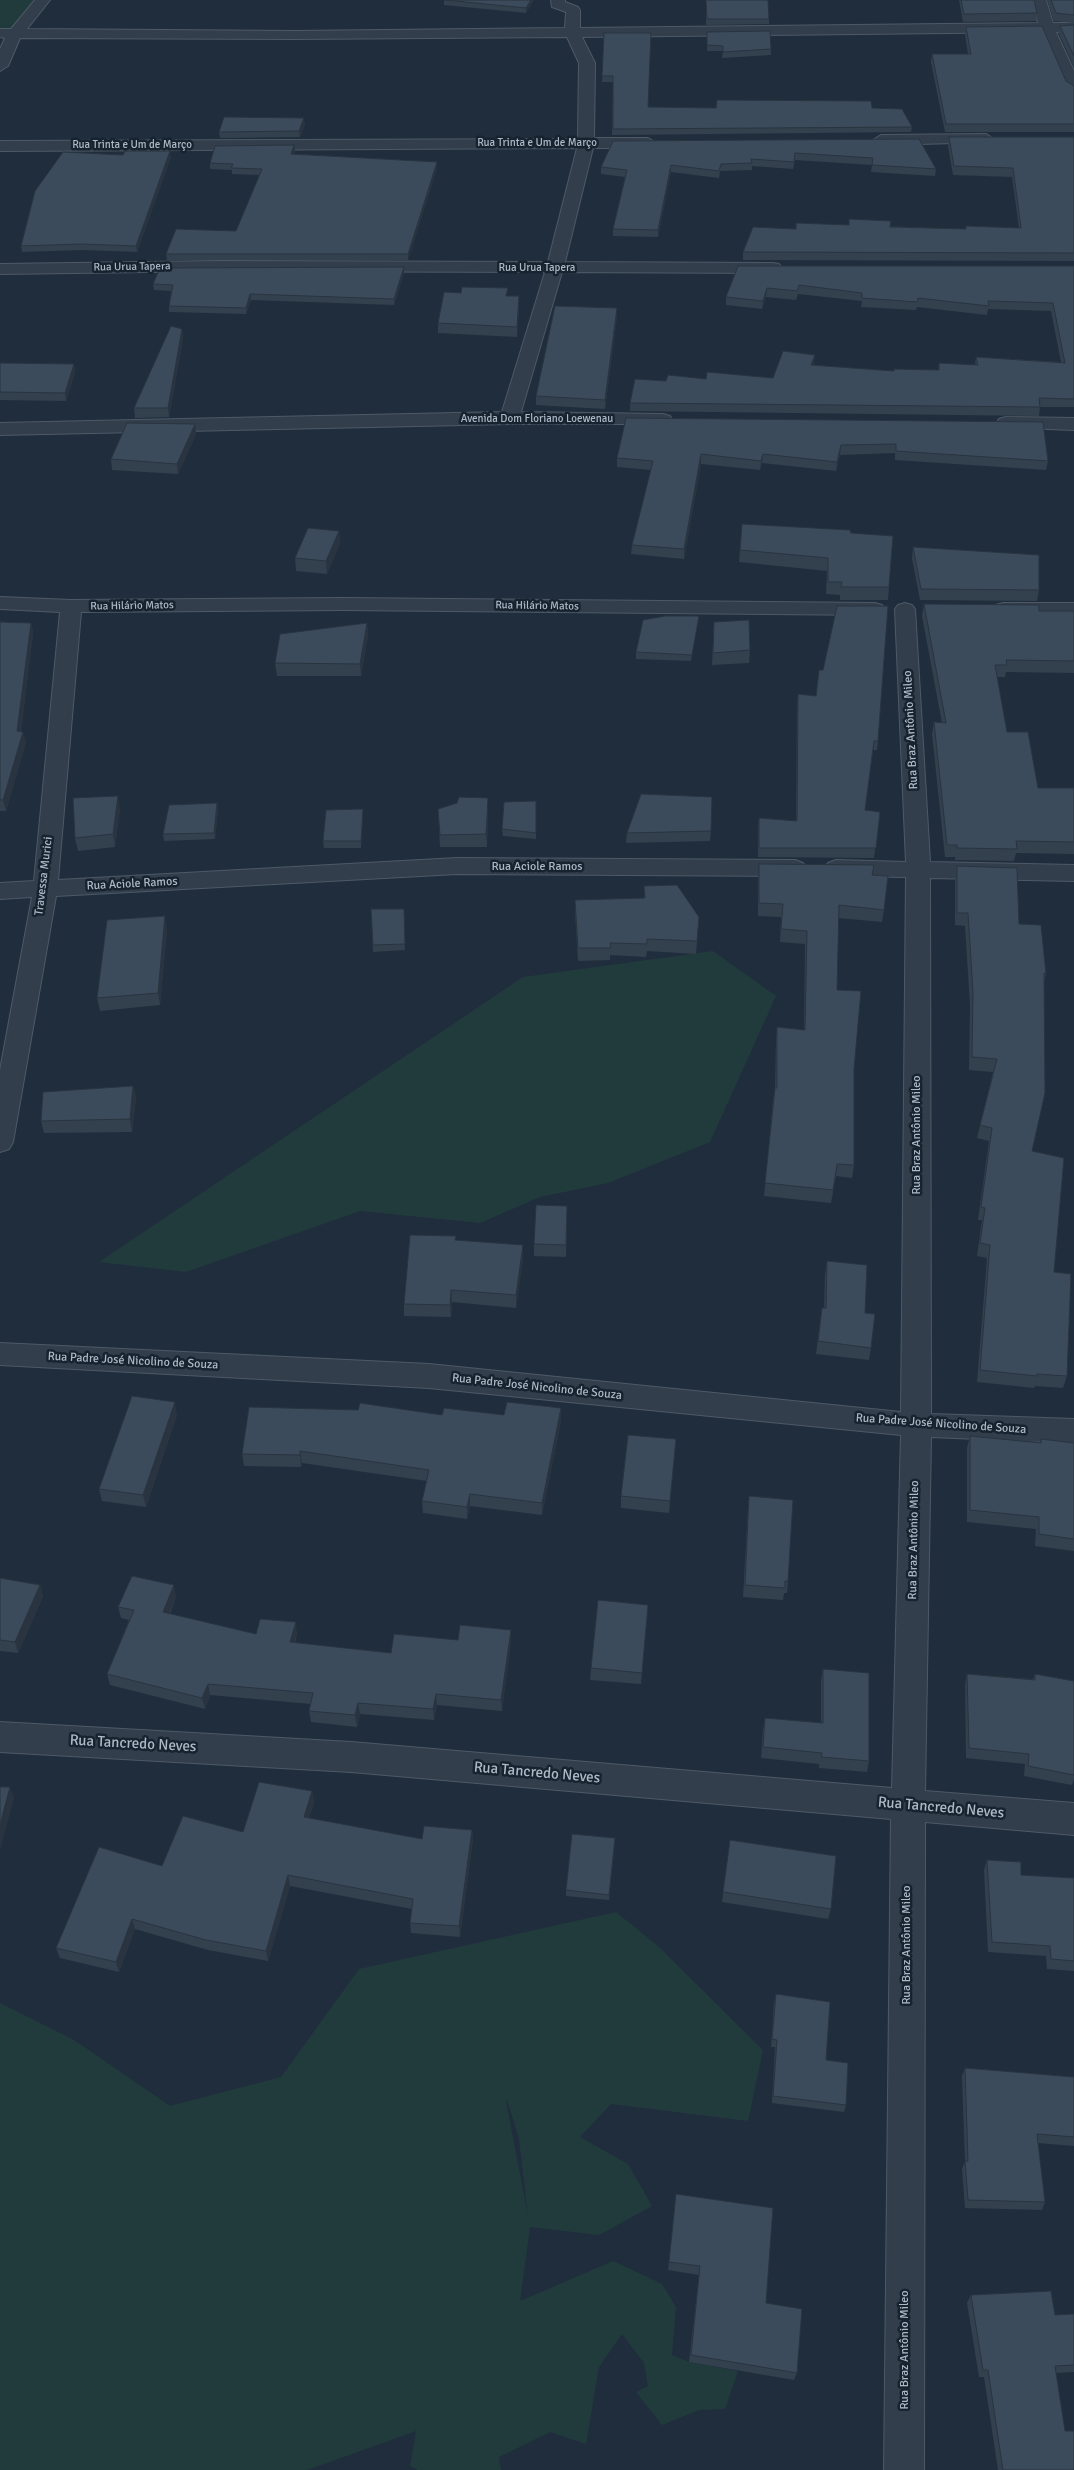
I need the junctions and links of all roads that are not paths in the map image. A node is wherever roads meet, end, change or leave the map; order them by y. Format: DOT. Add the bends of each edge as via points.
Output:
graph roads {
  1 [pos="42,0"];
  2 [pos="558,0"];
  3 [pos="1038,0"];
  4 [pos="1047,27"];
  5 [pos="1074,27"];
  6 [pos="572,31"];
  7 [pos="7,33"];
  8 [pos="0,66"];
  9 [pos="1074,88"];
  10 [pos="1004,139"];
  11 [pos="865,140"];
  12 [pos="666,142"];
  13 [pos="586,143"];
  14 [pos="0,146"];
  15 [pos="555,268"];
  16 [pos="794,268"];
  17 [pos="0,269"];
  18 [pos="510,418"];
  19 [pos="678,420"];
  20 [pos="985,423"];
  21 [pos="1074,424"];
  22 [pos="0,429"];
  23 [pos="0,604"];
  24 [pos="71,606"];
  25 [pos="915,609"];
  26 [pos="984,609"];
  27 [pos="1074,609"];
  28 [pos="918,868"];
  29 [pos="1074,873"];
  30 [pos="44,888"];
  31 [pos="0,890"];
  32 [pos="0,1142"];
  33 [pos="0,1354"];
  34 [pos="916,1425"];
  35 [pos="1074,1431"];
  36 [pos="0,1737"];
  37 [pos="908,1805"];
  38 [pos="1074,1819"];
  39 [pos="904,2470"];
  1 -- 7 [label="street"];
  2 -- 6 [label="street" via="557,4 573,10"];
  3 -- 4 [label="street"];
  4 -- 5 [label="street"];
  4 -- 6 [label="street"];
  4 -- 9 [label="street"];
  6 -- 7 [label="street" via="295,35"];
  6 -- 13 [label="street" via="587,64"];
  7 -- 8 [label="street"];
  10 -- 11 [label="street"];
  12 -- 13 [label="street, Rua Trinta e Um de Março"];
  13 -- 14 [label="street, Rua Trinta e Um de Março"];
  13 -- 15 [label="street"];
  15 -- 16 [label="street, Rua Urua Tapera"];
  15 -- 17 [label="street, Rua Urua Tapera" via="220,266"];
  15 -- 18 [label="street"];
  18 -- 19 [label="street, Avenida Dom Floriano Loewenau"];
  18 -- 22 [label="street, Avenida Dom Floriano Loewenau"];
  20 -- 21 [label="street"];
  23 -- 24 [label="street, Rua Hilário Matos"];
  24 -- 25 [label="street, Rua Hilário Matos" via="343,604"];
  24 -- 30 [label="street, Travessa Murici"];
  25 -- 28 [label="street, Rua Braz Antônio Mileo"];
  26 -- 27 [label="street"];
  28 -- 29 [label="street, Rua Aciole Ramos"];
  28 -- 30 [label="street, Rua Aciole Ramos" via="457,866"];
  28 -- 34 [label="street, Rua Braz Antônio Mileo"];
  30 -- 31 [label="street, Rua Aciole Ramos"];
  30 -- 32 [label="street, Travessa Murici"];
  33 -- 34 [label="street, Rua Padre José Nicolino de Souza" via="429,1376"];
  34 -- 35 [label="street, Rua Padre José Nicolino de Souza"];
  34 -- 37 [label="street, Rua Braz Antônio Mileo"];
  36 -- 37 [label="street, Rua Tancredo Neves" via="351,1757"];
  37 -- 38 [label="street, Rua Tancredo Neves"];
  37 -- 39 [label="street, Rua Braz Antônio Mileo"];
}
